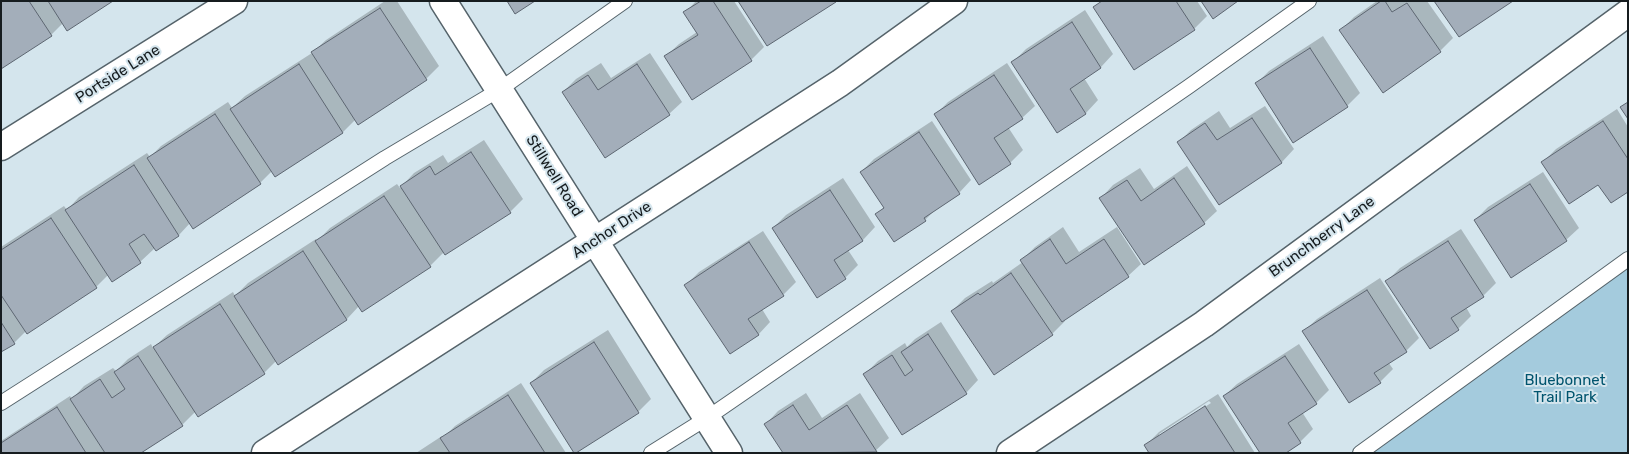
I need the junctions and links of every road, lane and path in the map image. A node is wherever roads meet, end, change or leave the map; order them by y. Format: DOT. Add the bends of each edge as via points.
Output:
graph roads {
  1 [pos="234,1"];
  2 [pos="443,1"];
  3 [pos="625,1"];
  4 [pos="954,1"];
  5 [pos="1309,1"];
  6 [pos="1628,13"];
  7 [pos="499,90"];
  8 [pos="1,147"];
  9 [pos="595,241"];
  10 [pos="1628,260"];
  11 [pos="1,403"];
  12 [pos="707,418"];
  13 [pos="265,453"];
  14 [pos="652,453"];
  15 [pos="729,453"];
  16 [pos="1010,453"];
  17 [pos="1360,453"];
  1 -- 8 [label="street, Portside Lane"];
  2 -- 7 [label="street, Stillwell Road"];
  3 -- 7 [label="lane"];
  4 -- 9 [label="street, Anchor Drive" via="840,83"];
  5 -- 12 [label="lane"];
  6 -- 16 [label="street, Brunchberry Lane" via="1204,324"];
  7 -- 9 [label="street, Stillwell Road"];
  7 -- 11 [label="lane" via="385,158"];
  9 -- 12 [label="street, Stillwell Road"];
  9 -- 13 [label="street, Anchor Drive"];
  10 -- 17 [label="lane"];
  12 -- 14 [label="lane"];
  12 -- 15 [label="street, Stillwell Road"];
}
